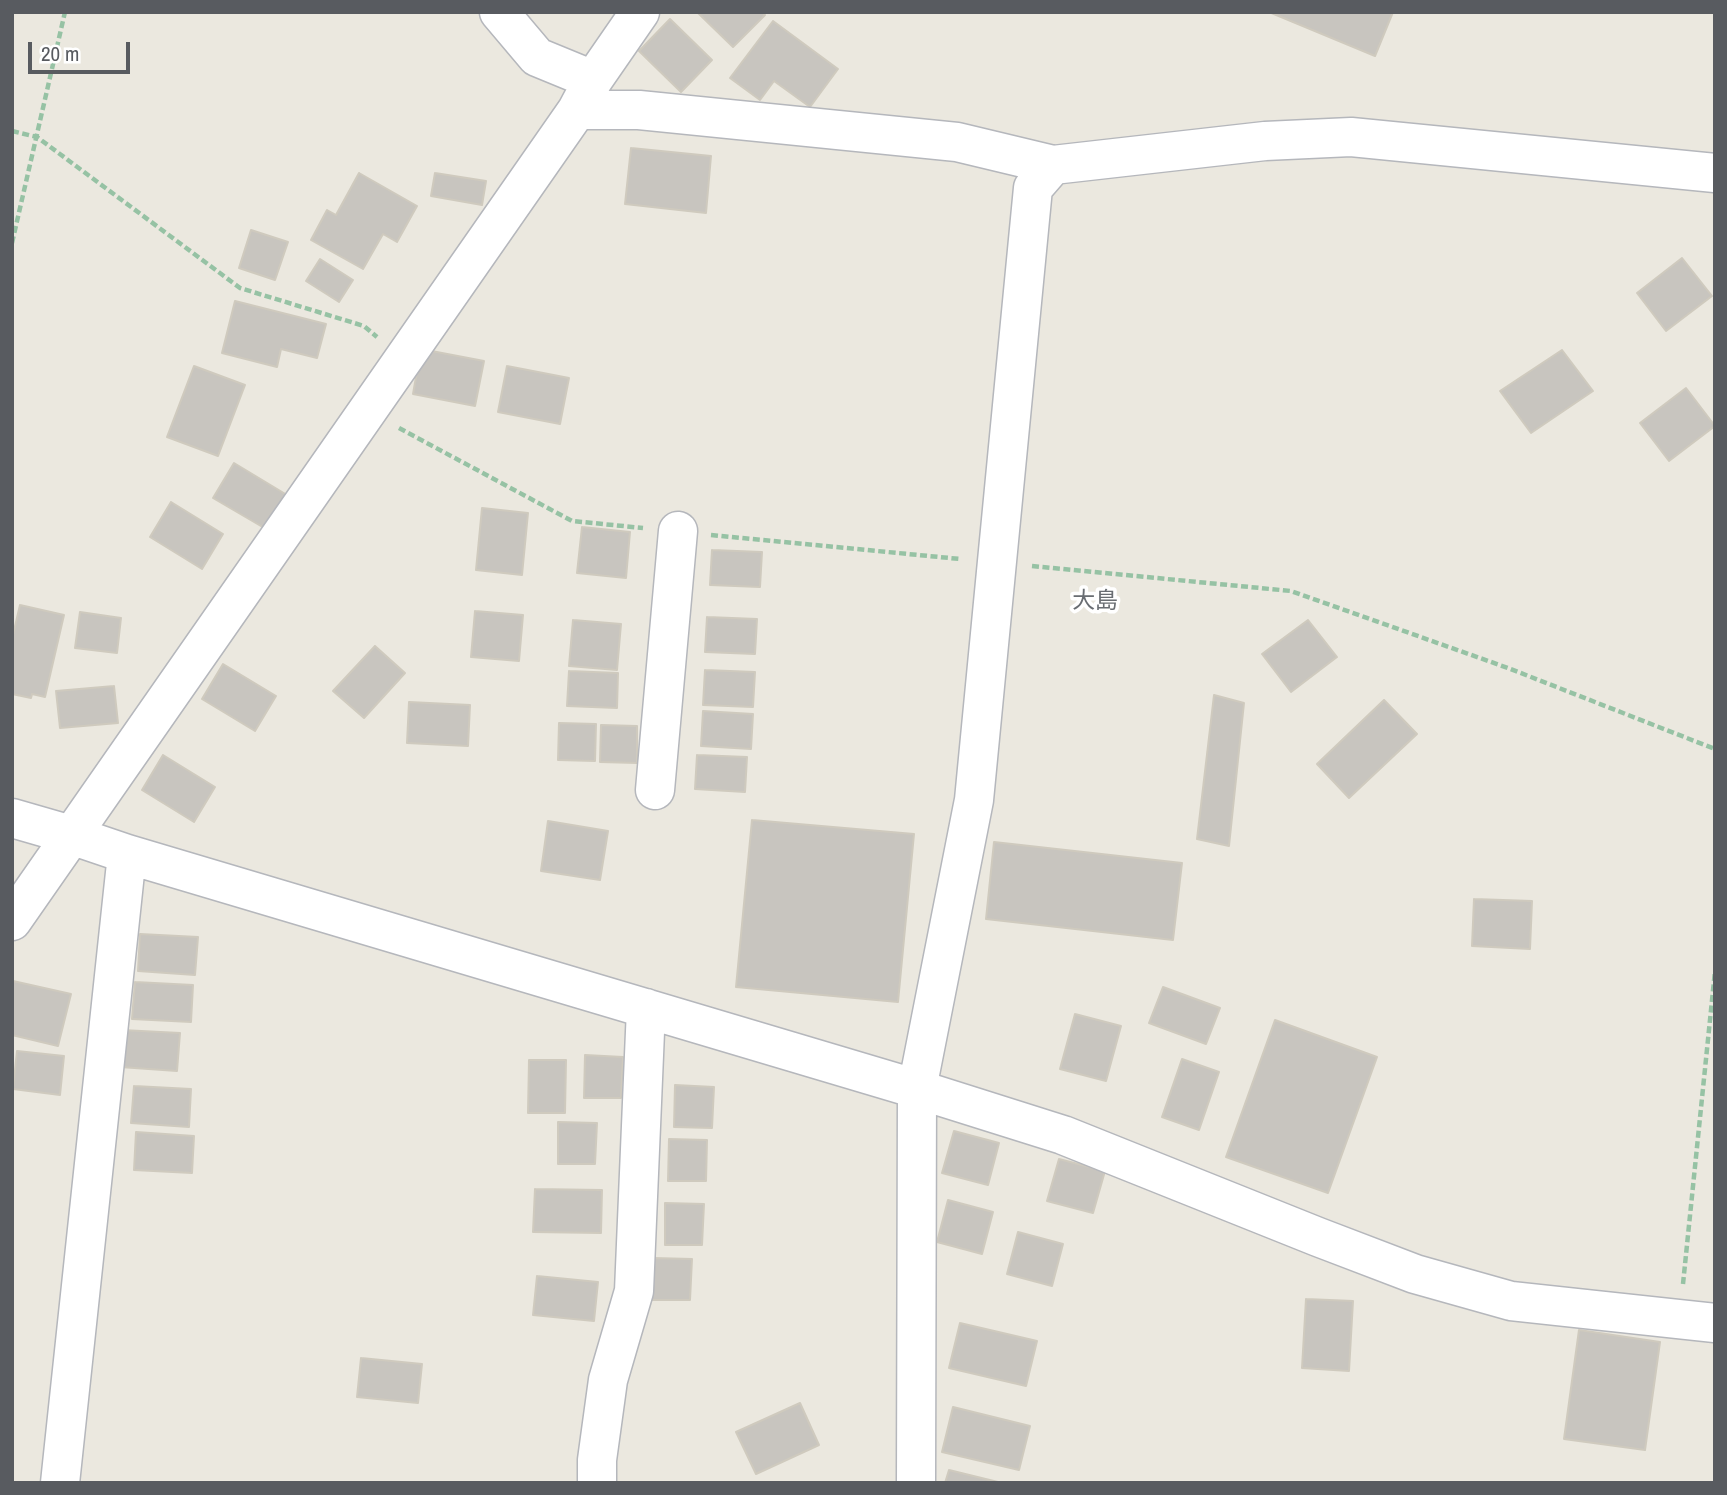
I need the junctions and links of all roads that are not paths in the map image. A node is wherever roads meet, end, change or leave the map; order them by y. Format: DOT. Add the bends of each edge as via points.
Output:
graph roads {
  1 [pos="499,12"];
  2 [pos="640,12"];
  3 [pos="585,95"];
  4 [pos="1053,165"];
  5 [pos="1715,173"];
  6 [pos="678,531"];
  7 [pos="655,790"];
  8 [pos="12,818"];
  9 [pos="71,835"];
  10 [pos="127,854"];
  11 [pos="12,921"];
  12 [pos="646,1009"];
  13 [pos="917,1089"];
  14 [pos="1697,1321"];
  15 [pos="60,1483"];
  16 [pos="597,1483"];
  17 [pos="916,1483"];
  1 -- 3 [label="street" via="537,57"];
  2 -- 3 [label="street"];
  3 -- 4 [label="street" via="639,110 957,142"];
  3 -- 9 [label="street"];
  4 -- 5 [label="street" via="1265,141 1351,137"];
  4 -- 13 [label="street" via="1032,188 974,800"];
  6 -- 7 [label="street"];
  8 -- 9 [label="street"];
  9 -- 10 [label="street"];
  9 -- 11 [label="street"];
  10 -- 12 [label="street"];
  10 -- 15 [label="street"];
  12 -- 13 [label="street"];
  12 -- 16 [label="street" via="634,1291 608,1380"];
  13 -- 14 [label="street" via="1063,1135 1415,1274 1511,1301"];
  13 -- 17 [label="street"];
}
